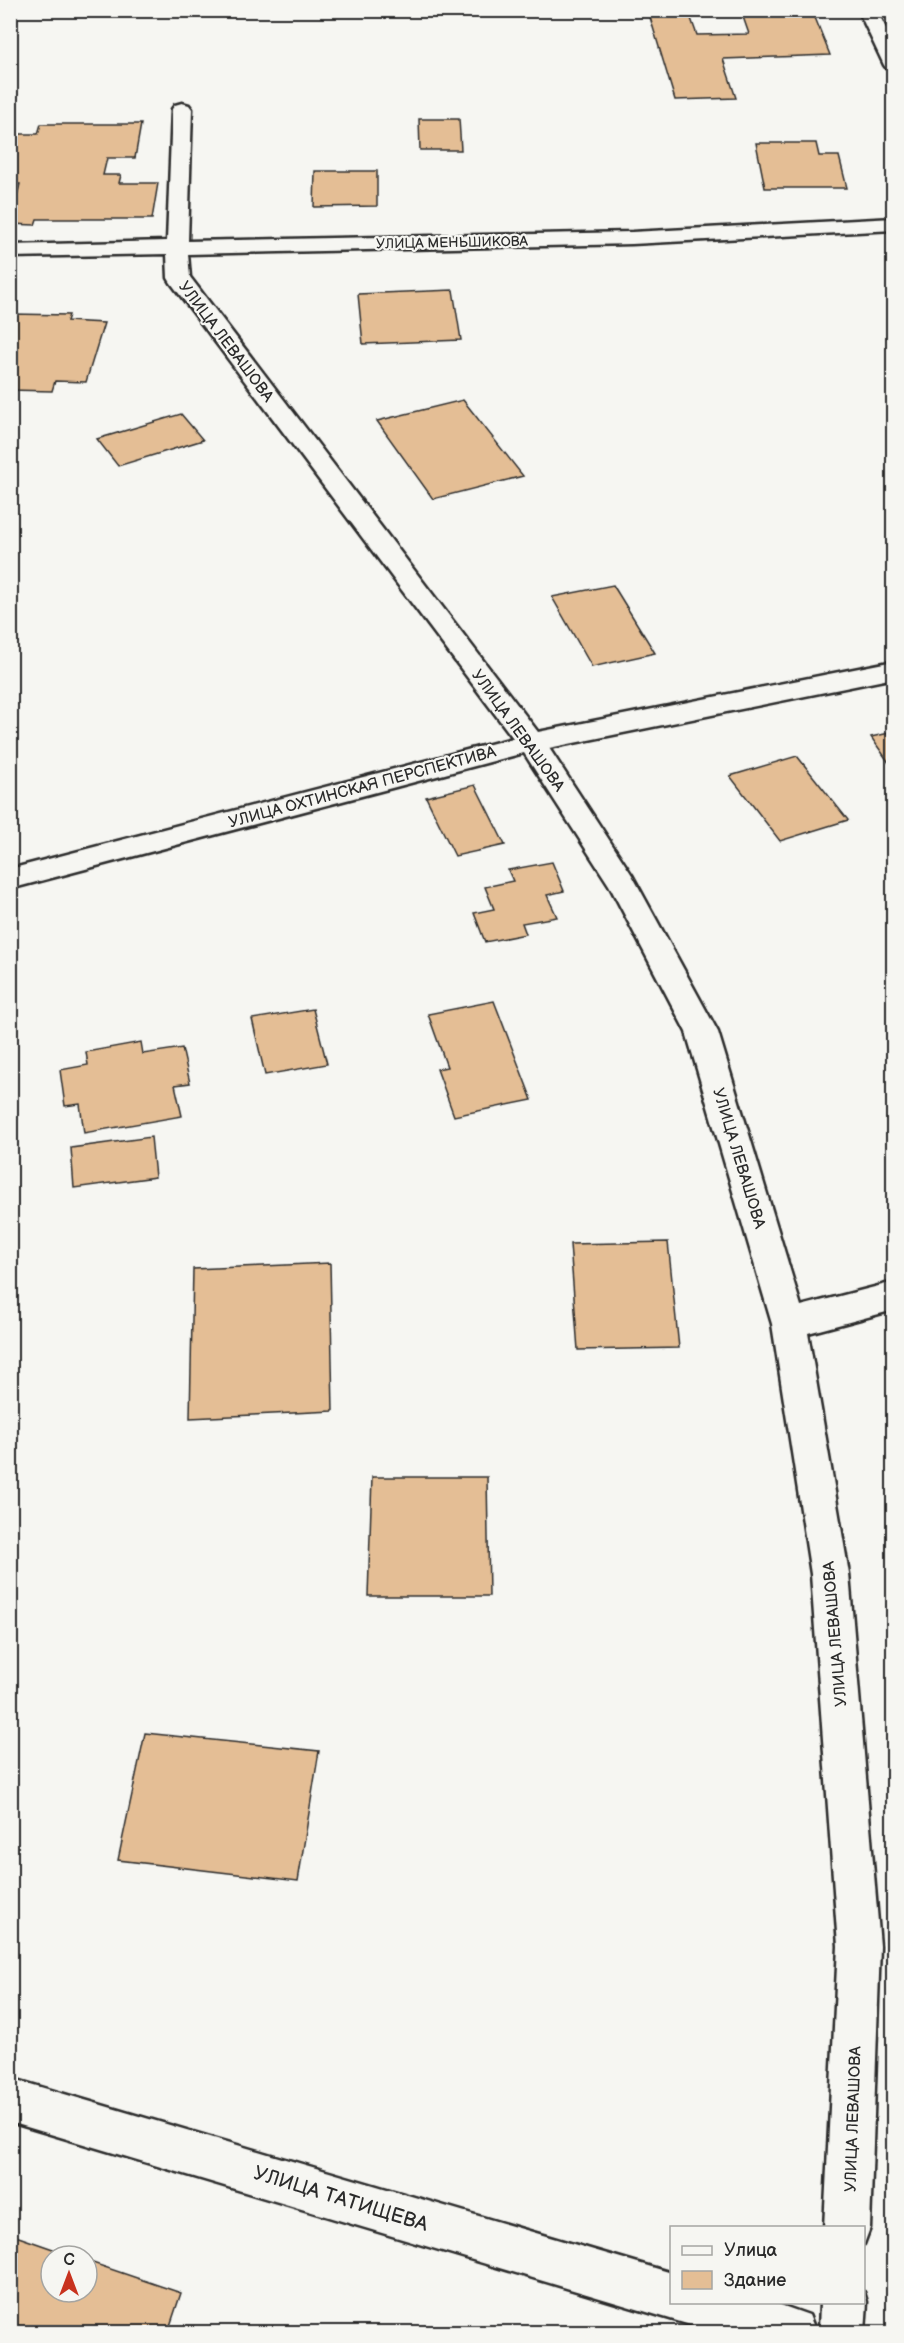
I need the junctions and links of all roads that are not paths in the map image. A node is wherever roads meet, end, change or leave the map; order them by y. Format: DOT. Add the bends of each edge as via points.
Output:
graph roads {
  1 [pos="867,10"];
  2 [pos="894,65"];
  3 [pos="182,109"];
  4 [pos="894,224"];
  5 [pos="177,249"];
  6 [pos="10,251"];
  7 [pos="894,669"];
  8 [pos="531,742"];
  9 [pos="10,879"];
  10 [pos="894,1296"];
  11 [pos="789,1324"];
  12 [pos="10,2100"];
  13 [pos="847,2226"];
  14 [pos="670,2296"];
  15 [pos="698,2304"];
  16 [pos="844,2304"];
  17 [pos="792,2332"];
  18 [pos="842,2332"];
  1 -- 2 [label="street"];
  3 -- 5 [label="street, УЛИЦА ЛЕВАШОВА"];
  4 -- 5 [label="street, УЛИЦА МЕНЬШИКОВА" via="632,238"];
  5 -- 6 [label="street, УЛИЦА МЕНЬШИКОВА"];
  5 -- 8 [label="street, УЛИЦА ЛЕВАШОВА" via="179,278"];
  7 -- 8 [label="street, УЛИЦА ОХТИНСКАЯ ПЕРСПЕКТИВА"];
  8 -- 9 [label="street, УЛИЦА ОХТИНСКАЯ ПЕРСПЕКТИВА"];
  8 -- 11 [label="street, УЛИЦА ЛЕВАШОВА" via="622,882 702,1032"];
  10 -- 11 [label="street"];
  11 -- 13 [label="street, УЛИЦА ЛЕВАШОВА" via="830,1574 859,1946"];
  12 -- 14 [label="street, УЛИЦА ТАТИЩЕВА"];
  15 -- 17 [label="street"];
  16 -- 18 [label="street"];
}
